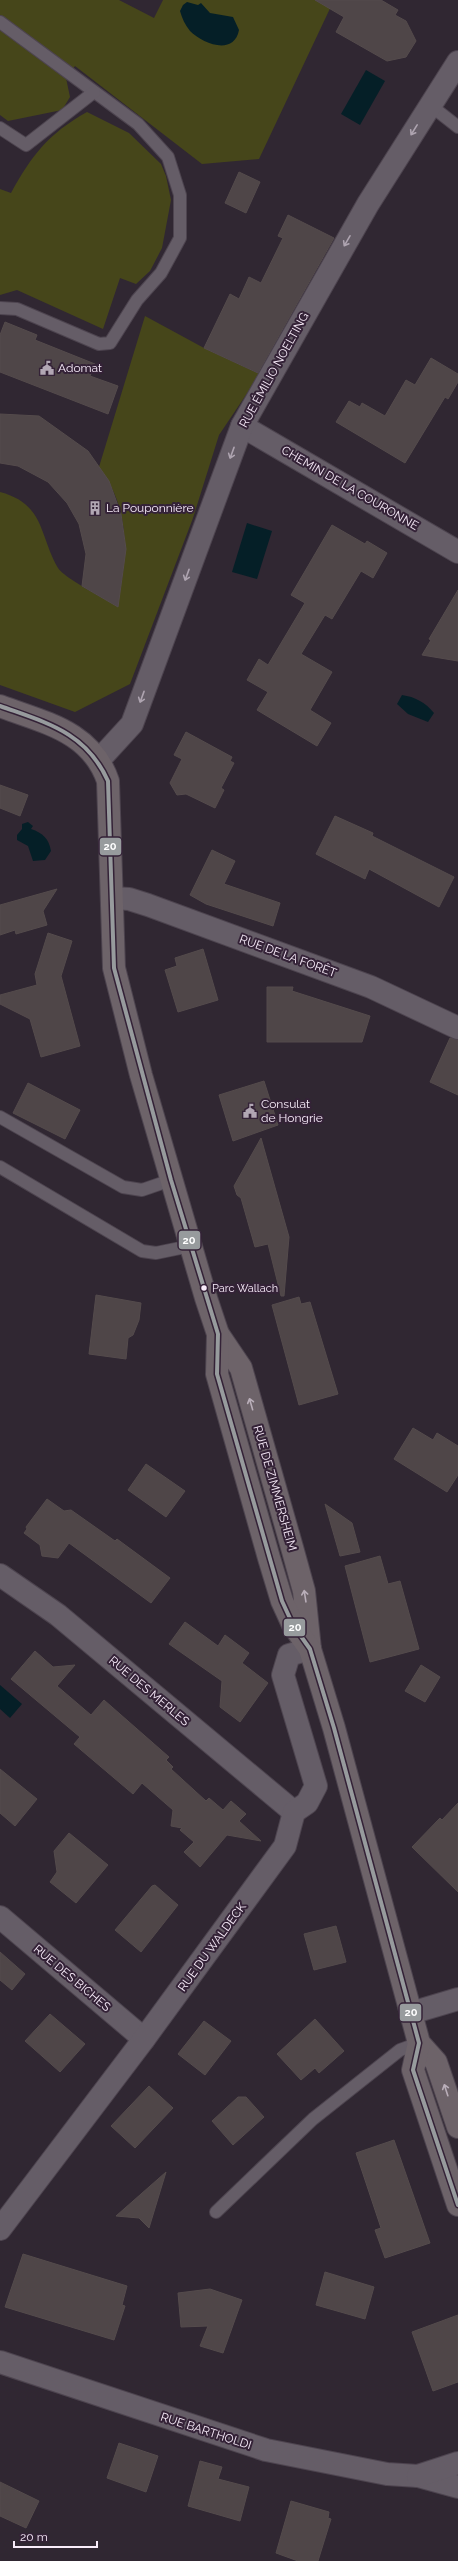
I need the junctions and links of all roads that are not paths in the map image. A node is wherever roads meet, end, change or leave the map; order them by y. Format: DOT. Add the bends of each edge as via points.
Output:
graph roads {
  1 [pos="0,22"];
  2 [pos="458,62"];
  3 [pos="94,92"];
  4 [pos="430,105"];
  5 [pos="458,127"];
  6 [pos="0,128"];
  7 [pos="0,308"];
  8 [pos="242,426"];
  9 [pos="458,552"];
  10 [pos="0,706"];
  11 [pos="99,760"];
  12 [pos="112,898"];
  13 [pos="458,1028"];
  14 [pos="0,1117"];
  15 [pos="0,1167"];
  16 [pos="171,1180"];
  17 [pos="190,1246"];
  18 [pos="0,1575"];
  19 [pos="310,1649"];
  20 [pos="294,1812"];
  21 [pos="0,1917"];
  22 [pos="458,1999"];
  23 [pos="411,2013"];
  24 [pos="144,2039"];
  25 [pos="419,2043"];
  26 [pos="458,2127"];
  27 [pos="458,2205"];
  28 [pos="216,2212"];
  29 [pos="0,2229"];
  30 [pos="0,2362"];
  31 [pos="458,2463"];
  32 [pos="418,2476"];
  33 [pos="458,2487"];
  1 -- 3 [label="lane"];
  2 -- 4 [label="street, RUE ÉMILIO NOELTING"];
  3 -- 6 [label="lane" via="26,145"];
  3 -- 7 [label="lane" via="138,124 168,157 180,195 180,238 161,273 137,300 110,343 99,344 17,309"];
  4 -- 5 [label="lane"];
  4 -- 8 [label="street, RUE ÉMILIO NOELTING, one-way" via="368,204"];
  8 -- 9 [label="street, CHEMIN DE LA COURONNE"];
  8 -- 11 [label="street, RUE ÉMILIO NOELTING, one-way" via="132,724"];
  10 -- 11 [label="main road" via="64,730 81,741"];
  11 -- 12 [label="main road, RUE DE ZIMMERSHEIM" via="109,791"];
  12 -- 13 [label="street, RUE DE LA FORÊT" via="129,899 148,905 372,987"];
  12 -- 16 [label="main road, RUE DE ZIMMERSHEIM" via="114,968"];
  14 -- 16 [label="lane" via="123,1187 142,1190"];
  15 -- 17 [label="lane" via="142,1251 156,1253"];
  16 -- 17 [label="main road, RUE DE ZIMMERSHEIM"];
  17 -- 19 [label="main road, RUE DE ZIMMERSHEIM" via="218,1334 241,1368 304,1591"];
  18 -- 20 [label="street, RUE DES MERLES" via="58,1615"];
  19 -- 20 [label="street" via="289,1655 282,1675 316,1786 307,1803"];
  19 -- 23 [label="main road, RUE DE ZIMMERSHEIM" via="334,1728"];
  20 -- 24 [label="street, RUE DU WALDECK" via="285,1846"];
  21 -- 24 [label="street, RUE DES BICHES"];
  22 -- 23 [label="street"];
  23 -- 25 [label="main road, RUE DE ZIMMERSHEIM"];
  24 -- 29 [label="street, RUE DU WALDECK"];
  26 -- 25 [label="main road, RUE DE ZIMMERSHEIM, one-way" via="436,2062"];
  25 -- 27 [label="main road, RUE DE ZIMMERSHEIM" via="413,2070"];
  25 -- 28 [label="lane" via="400,2050 314,2119"];
  30 -- 32 [label="street, RUE BARTHOLDI" via="266,2450 380,2473"];
  31 -- 32 [label="street, RUE BARTHOLDI"];
  32 -- 33 [label="street, RUE BARTHOLDI"];
}
